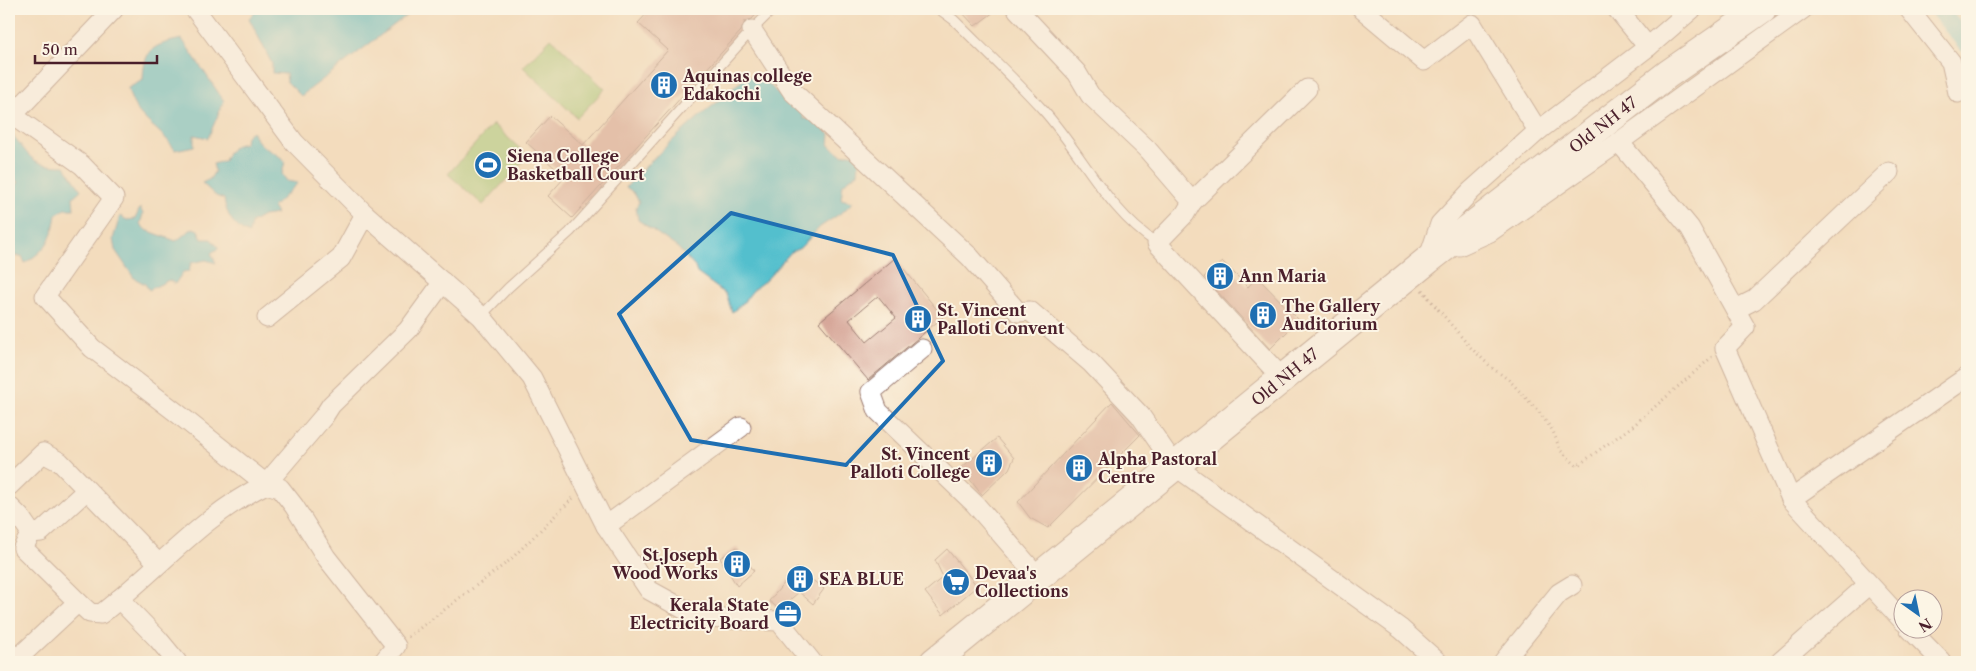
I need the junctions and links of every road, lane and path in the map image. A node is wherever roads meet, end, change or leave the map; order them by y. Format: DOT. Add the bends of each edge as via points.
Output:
graph roads {
  1 [pos="114,9"];
  2 [pos="195,9"];
  3 [pos="774,9"];
  4 [pos="939,9"];
  5 [pos="1017,9"];
  6 [pos="1362,9"];
  7 [pos="1617,9"];
  8 [pos="1692,9"];
  9 [pos="1762,9"];
  10 [pos="1803,9"];
  11 [pos="1909,9"];
  12 [pos="752,30"];
  13 [pos="1648,48"];
  14 [pos="1307,89"];
  15 [pos="1958,93"];
  16 [pos="10,117"];
  17 [pos="1538,131"];
  18 [pos="1619,142"];
  19 [pos="1889,172"];
  20 [pos="1192,202"];
  21 [pos="365,214"];
  22 [pos="1157,243"];
  23 [pos="1419,268"];
  24 [pos="443,282"];
  25 [pos="1736,309"];
  26 [pos="481,316"];
  27 [pos="267,318"];
  28 [pos="1725,348"];
  29 [pos="922,349"];
  30 [pos="1967,377"];
  31 [pos="1283,379"];
  32 [pos="740,427"];
  33 [pos="1175,466"];
  34 [pos="266,484"];
  35 [pos="9,486"];
  36 [pos="586,486"];
  37 [pos="87,490"];
  38 [pos="1791,499"];
  39 [pos="9,506"];
  40 [pos="606,526"];
  41 [pos="31,533"];
  42 [pos="158,564"];
  43 [pos="1039,578"];
  44 [pos="1572,585"];
  45 [pos="1868,585"];
  46 [pos="118,600"];
  47 [pos="78,602"];
  48 [pos="1894,612"];
  49 [pos="1919,638"];
  50 [pos="396,646"];
  51 [pos="9,652"];
  52 [pos="177,662"];
  53 [pos="383,662"];
  54 [pos="812,662"];
  55 [pos="934,662"];
  56 [pos="1438,662"];
  57 [pos="1503,662"];
  58 [pos="1780,662"];
  59 [pos="1942,662"];
  1 -- 16 [label="street"];
  2 -- 21 [label="street" via="294,142"];
  3 -- 12 [label="lane"];
  4 -- 22 [label="lane" via="954,20 1044,111 1100,187 1138,231"];
  5 -- 20 [label="street" via="1077,73 1090,95 1147,149"];
  6 -- 17 [label="street" via="1424,60 1472,24"];
  7 -- 13 [label="street"];
  8 -- 13 [label="street"];
  9 -- 23 [label="main road, Old NH 47" via="1668,74"];
  10 -- 18 [label="street"];
  11 -- 15 [label="street" via="1951,62"];
  12 -- 26 [label="lane" via="570,232"];
  12 -- 33 [label="street" via="792,91 970,258 1018,312 1030,311 1091,363 1140,415"];
  13 -- 17 [label="street"];
  14 -- 20 [label="street"];
  16 -- 34 [label="street" via="82,165 114,198 45,296 92,348"];
  17 -- 23 [label="street" via="1471,191 1440,224"];
  18 -- 23 [label="street" via="1490,232"];
  18 -- 25 [label="street" via="1690,228"];
  19 -- 25 [label="street" via="1754,300"];
  20 -- 22 [label="street"];
  21 -- 24 [label="street"];
  21 -- 27 [label="street" via="341,258"];
  22 -- 31 [label="street"];
  23 -- 28 [label="path" via="1440,312 1477,354 1509,380 1539,412 1554,432 1560,450 1578,466 1634,425 1701,365"];
  23 -- 31 [label="main road, Old NH 47"];
  24 -- 26 [label="street"];
  24 -- 34 [label="street" via="408,330 331,405"];
  25 -- 28 [label="street" via="1745,327"];
  26 -- 36 [label="street" via="532,378"];
  28 -- 38 [label="street"];
  29 -- 43 [label="street" via="871,392 878,411 975,504"];
  30 -- 38 [label="street"];
  31 -- 33 [label="main road, Old NH 47"];
  32 -- 40 [label="street"];
  33 -- 43 [label="main road, Old NH 47"];
  33 -- 56 [label="street" via="1401,629"];
  34 -- 42 [label="street" via="218,513"];
  34 -- 50 [label="street" via="280,488 326,557"];
  35 -- 37 [label="street" via="43,453 60,462"];
  36 -- 40 [label="street"];
  36 -- 50 [label="path" via="509,561"];
  37 -- 41 [label="street" via="41,532"];
  37 -- 42 [label="street"];
  38 -- 45 [label="street"];
  39 -- 41 [label="street"];
  40 -- 54 [label="street" via="649,590 700,618 779,621"];
  41 -- 47 [label="street" via="23,548"];
  42 -- 46 [label="street"];
  43 -- 55 [label="main road, Old NH 47"];
  44 -- 57 [label="street" via="1559,593"];
  45 -- 48 [label="street"];
  45 -- 58 [label="street"];
  46 -- 47 [label="street" via="101,614 90,613"];
  46 -- 52 [label="street"];
  47 -- 51 [label="street" via="17,658"];
  49 -- 59 [label="street"];
  50 -- 53 [label="street"];
}
